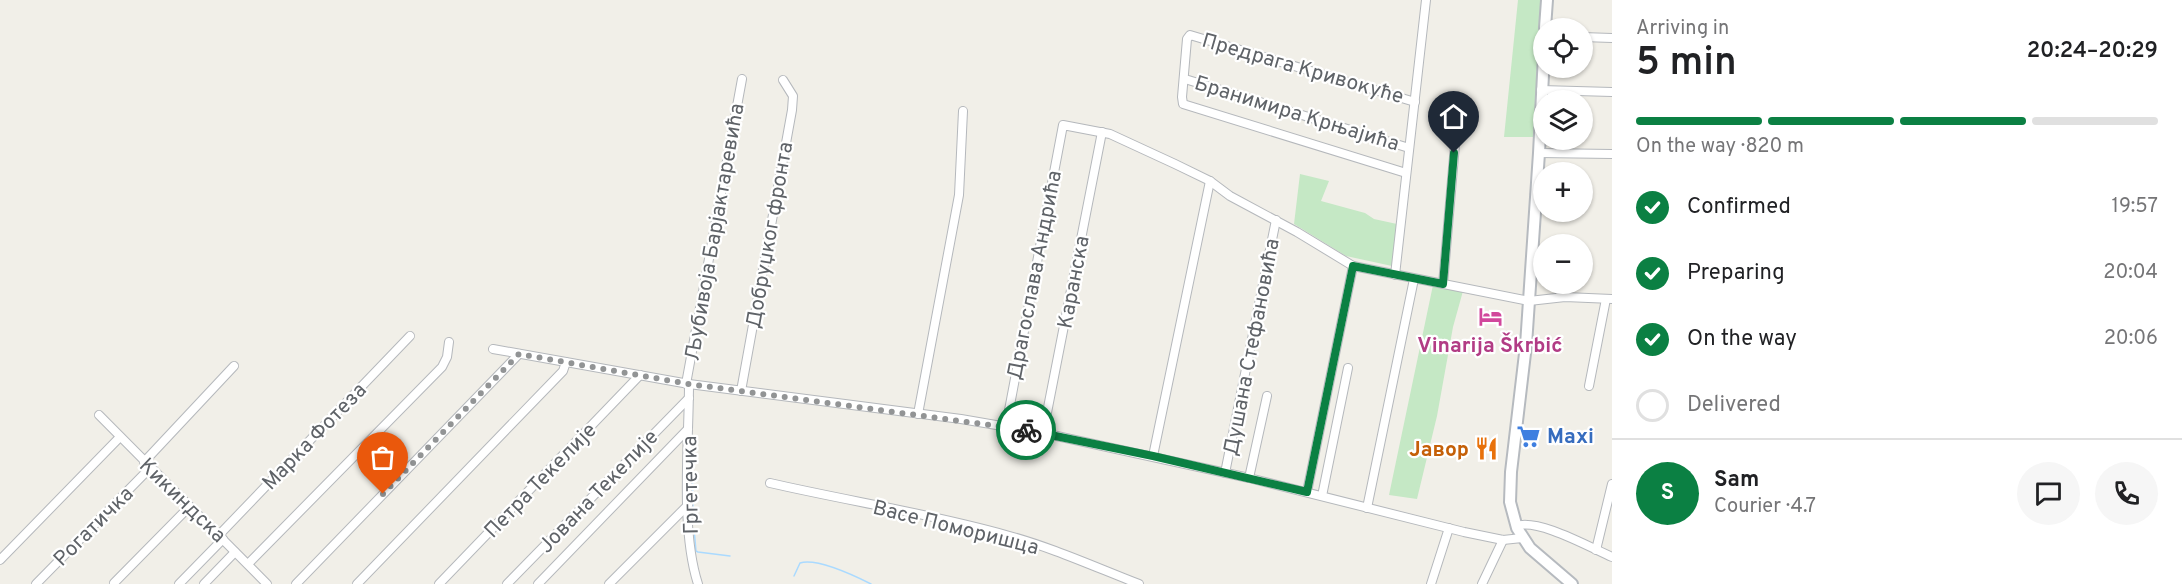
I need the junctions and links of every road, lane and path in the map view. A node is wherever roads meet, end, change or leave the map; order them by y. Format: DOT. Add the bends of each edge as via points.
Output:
graph roads {
  1 [pos="1425,0"];
  2 [pos="1547,0"];
  3 [pos="1546,18"];
  4 [pos="1593,37"];
  5 [pos="1612,38"];
  6 [pos="1185,78"];
  7 [pos="1542,78"];
  8 [pos="742,79"];
  9 [pos="783,80"];
  10 [pos="1541,90"];
  11 [pos="1593,91"];
  12 [pos="1612,92"];
  13 [pos="1415,102"];
  14 [pos="1458,110"];
  15 [pos="963,111"];
  16 [pos="1102,132"];
  17 [pos="1409,148"];
  18 [pos="1539,150"];
  19 [pos="1539,153"];
  20 [pos="1612,154"];
  21 [pos="1406,173"];
  22 [pos="1210,181"];
  23 [pos="1276,220"];
  24 [pos="1353,266"];
  25 [pos="1395,275"];
  26 [pos="1414,279"];
  27 [pos="1443,284"];
  28 [pos="1609,299"];
  29 [pos="1529,301"];
  30 [pos="410,336"];
  31 [pos="449,342"];
  32 [pos="493,349"];
  33 [pos="519,354"];
  34 [pos="566,362"];
  35 [pos="234,366"];
  36 [pos="1348,368"];
  37 [pos="640,375"];
  38 [pos="688,384"];
  39 [pos="1589,386"];
  40 [pos="741,391"];
  41 [pos="1267,396"];
  42 [pos="689,398"];
  43 [pos="918,414"];
  44 [pos="99,415"];
  45 [pos="1006,426"];
  46 [pos="688,429"];
  47 [pos="1043,433"];
  48 [pos="119,438"];
  49 [pos="1153,456"];
  50 [pos="147,465"];
  51 [pos="1225,473"];
  52 [pos="1249,478"];
  53 [pos="770,483"];
  54 [pos="1612,484"];
  55 [pos="1307,492"];
  56 [pos="1322,496"];
  57 [pos="688,505"];
  58 [pos="189,507"];
  59 [pos="1367,508"];
  60 [pos="1516,525"];
  61 [pos="1449,528"];
  62 [pos="221,537"];
  63 [pos="1522,538"];
  64 [pos="1503,540"];
  65 [pos="1596,550"];
  66 [pos="235,552"];
  67 [pos="1612,557"];
  68 [pos="0,560"];
  69 [pos="248,564"];
  70 [pos="114,583"];
  71 [pos="36,584"];
  72 [pos="179,584"];
  73 [pos="204,584"];
  74 [pos="267,584"];
  75 [pos="296,584"];
  76 [pos="357,584"];
  77 [pos="439,584"];
  78 [pos="507,584"];
  79 [pos="538,584"];
  80 [pos="609,584"];
  81 [pos="698,584"];
  82 [pos="1139,584"];
  83 [pos="1431,584"];
  84 [pos="1482,584"];
  85 [pos="1572,584"];
  1 -- 13 [label="street"];
  2 -- 3 [label="street"];
  4 -- 5 [label="street"];
  6 -- 13 [label="street, Предрага Кривокуће" via="1190,35"];
  6 -- 17 [label="street, Бранимира Крњајића"];
  6 -- 21 [label="street" via="1183,104"];
  7 -- 10 [label="street"];
  8 -- 38 [label="street, Љубивоја Барјактаревића"];
  9 -- 40 [label="street, Добруџког фронта" via="793,96 792,110"];
  11 -- 12 [label="street"];
  13 -- 17 [label="street"];
  14 -- 27 [label="street"];
  15 -- 43 [label="street" via="959,195"];
  16 -- 22 [label="street"];
  16 -- 45 [label="street, Драгослава Андрића" via="1062,125"];
  16 -- 47 [label="street, Каранска"];
  17 -- 21 [label="street"];
  18 -- 19 [label="street"];
  19 -- 20 [label="street"];
  19 -- 29 [label="street"];
  21 -- 25 [label="street"];
  22 -- 23 [label="street"];
  22 -- 49 [label="street"];
  23 -- 24 [label="street"];
  23 -- 51 [label="street, Душана Стефановића"];
  24 -- 25 [label="street"];
  24 -- 55 [label="street"];
  25 -- 26 [label="street"];
  26 -- 27 [label="street"];
  26 -- 59 [label="street"];
  27 -- 29 [label="street"];
  28 -- 29 [label="street" via="1565,297"];
  28 -- 39 [label="street"];
  29 -- 60 [label="street" via="1509,490"];
  30 -- 62 [label="street, Марка Фотеза"];
  31 -- 69 [label="street" via="446,361"];
  32 -- 33 [label="street"];
  33 -- 34 [label="street"];
  33 -- 75 [label="street"];
  34 -- 37 [label="street"];
  34 -- 76 [label="street" via="563,371"];
  35 -- 50 [label="street, Рогатичка"];
  36 -- 56 [label="street"];
  37 -- 38 [label="street"];
  37 -- 77 [label="street, Петра Текелије"];
  38 -- 40 [label="street"];
  38 -- 42 [label="street, Гргетечка"];
  40 -- 43 [label="street"];
  41 -- 52 [label="street"];
  42 -- 46 [label="street, Гргетечка"];
  42 -- 78 [label="street, Јована Текелије"];
  43 -- 45 [label="street"];
  44 -- 48 [label="street, Кикиндска"];
  45 -- 47 [label="street"];
  46 -- 57 [label="street, Гргетечка"];
  46 -- 79 [label="street, Јована Текелије"];
  47 -- 49 [label="street"];
  48 -- 50 [label="street, Кикиндска"];
  48 -- 68 [label="street"];
  49 -- 51 [label="street"];
  50 -- 58 [label="street, Кикиндска"];
  50 -- 71 [label="street, Рогатичка"];
  51 -- 52 [label="street"];
  52 -- 55 [label="street"];
  53 -- 82 [label="street, Васе Поморишца" via="1006,535"];
  54 -- 65 [label="street"];
  55 -- 56 [label="street"];
  56 -- 59 [label="street"];
  57 -- 80 [label="street"];
  57 -- 81 [label="street, Гргетечка" via="693,569"];
  58 -- 62 [label="street, Кикиндска"];
  58 -- 70 [label="street"];
  59 -- 61 [label="street"];
  60 -- 63 [label="street"];
  60 -- 65 [label="street" via="1535,525"];
  61 -- 64 [label="street"];
  61 -- 83 [label="street"];
  62 -- 66 [label="street, Кикиндска"];
  62 -- 72 [label="street, Марка Фотеза"];
  63 -- 64 [label="street"];
  63 -- 85 [label="street"];
  64 -- 84 [label="street"];
  65 -- 67 [label="street"];
  66 -- 69 [label="street, Кикиндска"];
  66 -- 73 [label="street"];
  69 -- 74 [label="street, Кикиндска"];
}
